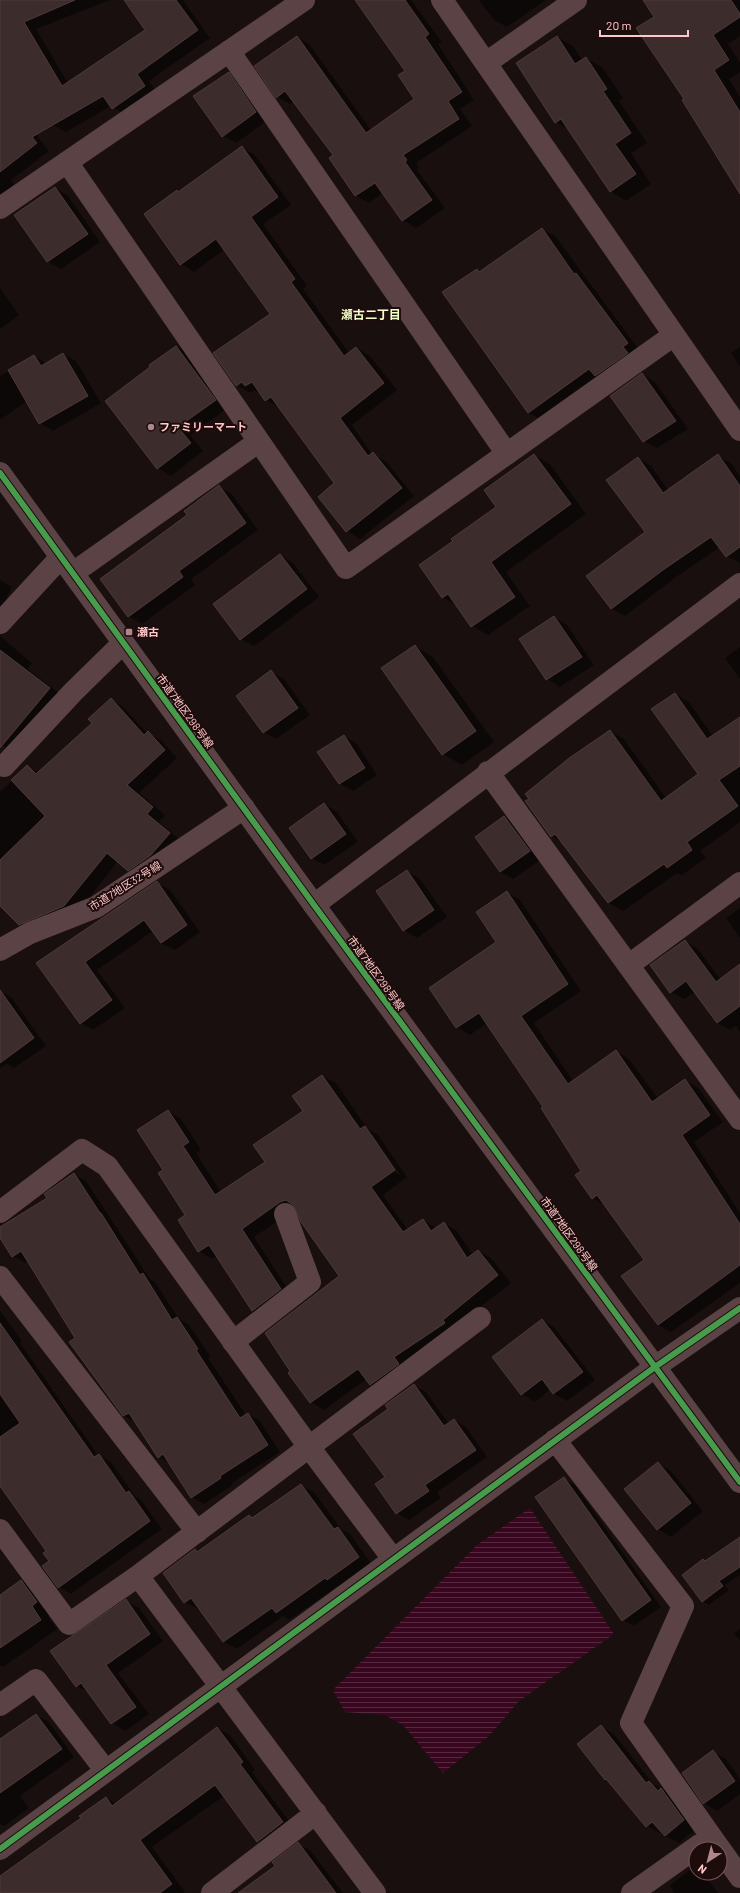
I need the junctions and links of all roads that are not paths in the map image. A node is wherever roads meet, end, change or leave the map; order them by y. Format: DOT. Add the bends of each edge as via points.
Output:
graph roads {
  1 [pos="304,0"];
  2 [pos="442,0"];
  3 [pos="576,0"];
  4 [pos="229,51"];
  5 [pos="486,63"];
  6 [pos="67,162"];
  7 [pos="0,208"];
  8 [pos="674,335"];
  9 [pos="740,430"];
  10 [pos="258,442"];
  11 [pos="507,454"];
  12 [pos="0,473"];
  13 [pos="67,565"];
  14 [pos="740,584"];
  15 [pos="0,623"];
  16 [pos="123,642"];
  17 [pos="4,766"];
  18 [pos="488,772"];
  19 [pos="244,808"];
  20 [pos="740,883"];
  21 [pos="314,905"];
  22 [pos="0,950"];
  23 [pos="628,965"];
  24 [pos="740,1119"];
  25 [pos="0,1212"];
  26 [pos="285,1214"];
  27 [pos="0,1277"];
  28 [pos="740,1308"];
  29 [pos="480,1318"];
  30 [pos="233,1342"];
  31 [pos="655,1367"];
  32 [pos="555,1440"];
  33 [pos="309,1447"];
  34 [pos="740,1482"];
  35 [pos="0,1530"];
  36 [pos="197,1532"];
  37 [pos="393,1559"];
  38 [pos="138,1576"];
  39 [pos="220,1686"];
  40 [pos="0,1705"];
  41 [pos="106,1771"];
  42 [pos="316,1813"];
  43 [pos="714,1841"];
  44 [pos="0,1849"];
  45 [pos="728,1860"];
  46 [pos="688,1861"];
  47 [pos="740,1877"];
  48 [pos="212,1893"];
  49 [pos="375,1893"];
  50 [pos="632,1893"];
  1 -- 4 [label="street"];
  2 -- 5 [label="street"];
  3 -- 5 [label="street"];
  4 -- 6 [label="street"];
  4 -- 11 [label="street"];
  5 -- 8 [label="street"];
  6 -- 7 [label="street"];
  6 -- 10 [label="street"];
  8 -- 9 [label="street"];
  8 -- 11 [label="street"];
  10 -- 11 [label="street" via="346,568"];
  10 -- 13 [label="street"];
  12 -- 13 [label="street, 市道7地区298号線"];
  13 -- 15 [label="street"];
  13 -- 16 [label="street, 市道7地区298号線"];
  14 -- 18 [label="street"];
  16 -- 17 [label="street"];
  16 -- 19 [label="street, 市道7地区298号線"];
  18 -- 21 [label="street"];
  18 -- 23 [label="street"];
  19 -- 21 [label="street, 市道7地区298号線"];
  19 -- 22 [label="street, 市道7地区32号線" via="96,907 30,933"];
  20 -- 23 [label="street"];
  21 -- 31 [label="street, 市道7地区298号線"];
  23 -- 24 [label="street"];
  25 -- 30 [label="street" via="82,1150 107,1166"];
  26 -- 30 [label="street" via="310,1282"];
  27 -- 36 [label="street"];
  28 -- 31 [label="street"];
  29 -- 33 [label="street"];
  30 -- 33 [label="street"];
  31 -- 32 [label="street"];
  31 -- 34 [label="street, 市道7地区298号線"];
  32 -- 37 [label="street"];
  32 -- 43 [label="street" via="683,1606 631,1723"];
  33 -- 36 [label="street"];
  33 -- 37 [label="street"];
  35 -- 38 [label="street" via="69,1624"];
  36 -- 38 [label="street"];
  37 -- 39 [label="street"];
  38 -- 39 [label="street"];
  39 -- 41 [label="street"];
  39 -- 42 [label="street"];
  40 -- 41 [label="street" via="36,1680"];
  41 -- 44 [label="street"];
  42 -- 48 [label="street"];
  42 -- 49 [label="street"];
  45 -- 47 [label="street"];
  46 -- 50 [label="street"];
}
